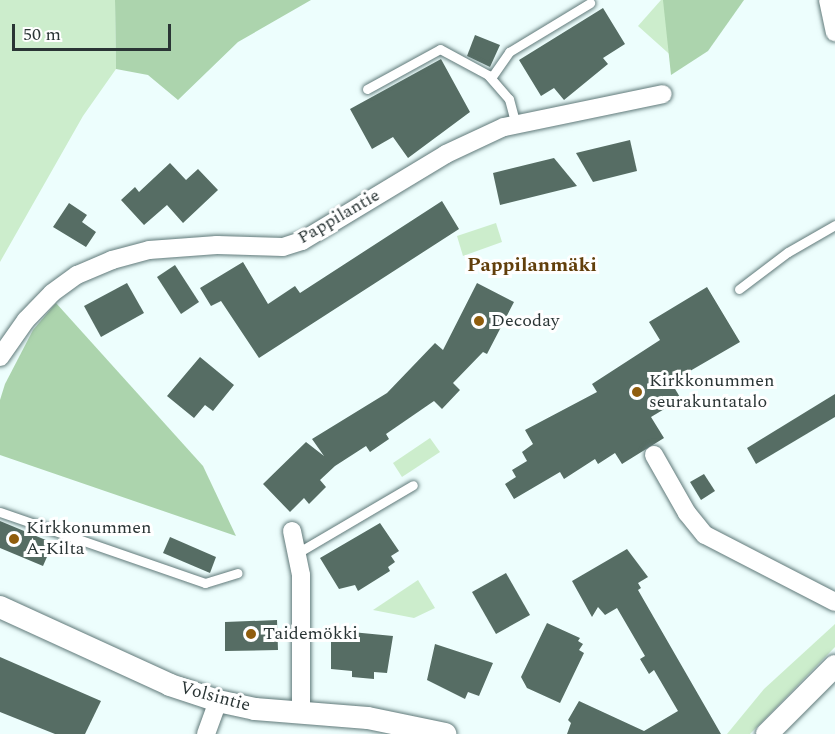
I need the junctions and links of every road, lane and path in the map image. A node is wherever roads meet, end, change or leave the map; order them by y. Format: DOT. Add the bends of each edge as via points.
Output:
graph roads {
  1 [pos="828,0"];
  2 [pos="590,3"];
  3 [pos="835,32"];
  4 [pos="491,78"];
  5 [pos="367,89"];
  6 [pos="663,94"];
  7 [pos="516,124"];
  8 [pos="835,225"];
  9 [pos="739,289"];
  10 [pos="0,357"];
  11 [pos="654,455"];
  12 [pos="413,485"];
  13 [pos="0,512"];
  14 [pos="292,531"];
  15 [pos="298,552"];
  16 [pos="237,573"];
  17 [pos="835,602"];
  18 [pos="0,607"];
  19 [pos="835,666"];
  20 [pos="218,701"];
  21 [pos="301,713"];
  22 [pos="206,734"];
  23 [pos="445,734"];
  24 [pos="767,734"];
  1 -- 3 [label="street"];
  2 -- 4 [label="lane" via="509,52"];
  4 -- 5 [label="lane" via="440,49"];
  4 -- 7 [label="lane" via="509,99"];
  6 -- 7 [label="street, Pappilantie"];
  7 -- 10 [label="street, Pappilantie" via="446,154 302,241 283,247 217,245 149,250 77,275 52,293 26,320"];
  8 -- 9 [label="lane" via="788,252"];
  11 -- 17 [label="street" via="687,513 705,535"];
  12 -- 15 [label="lane"];
  13 -- 16 [label="lane" via="205,583"];
  14 -- 15 [label="street"];
  15 -- 21 [label="street" via="303,630"];
  18 -- 20 [label="street, Volsintie" via="170,685"];
  19 -- 24 [label="street"];
  20 -- 21 [label="street, Volsintie"];
  20 -- 22 [label="street"];
  21 -- 23 [label="street, Volsintie" via="368,718"];
}
